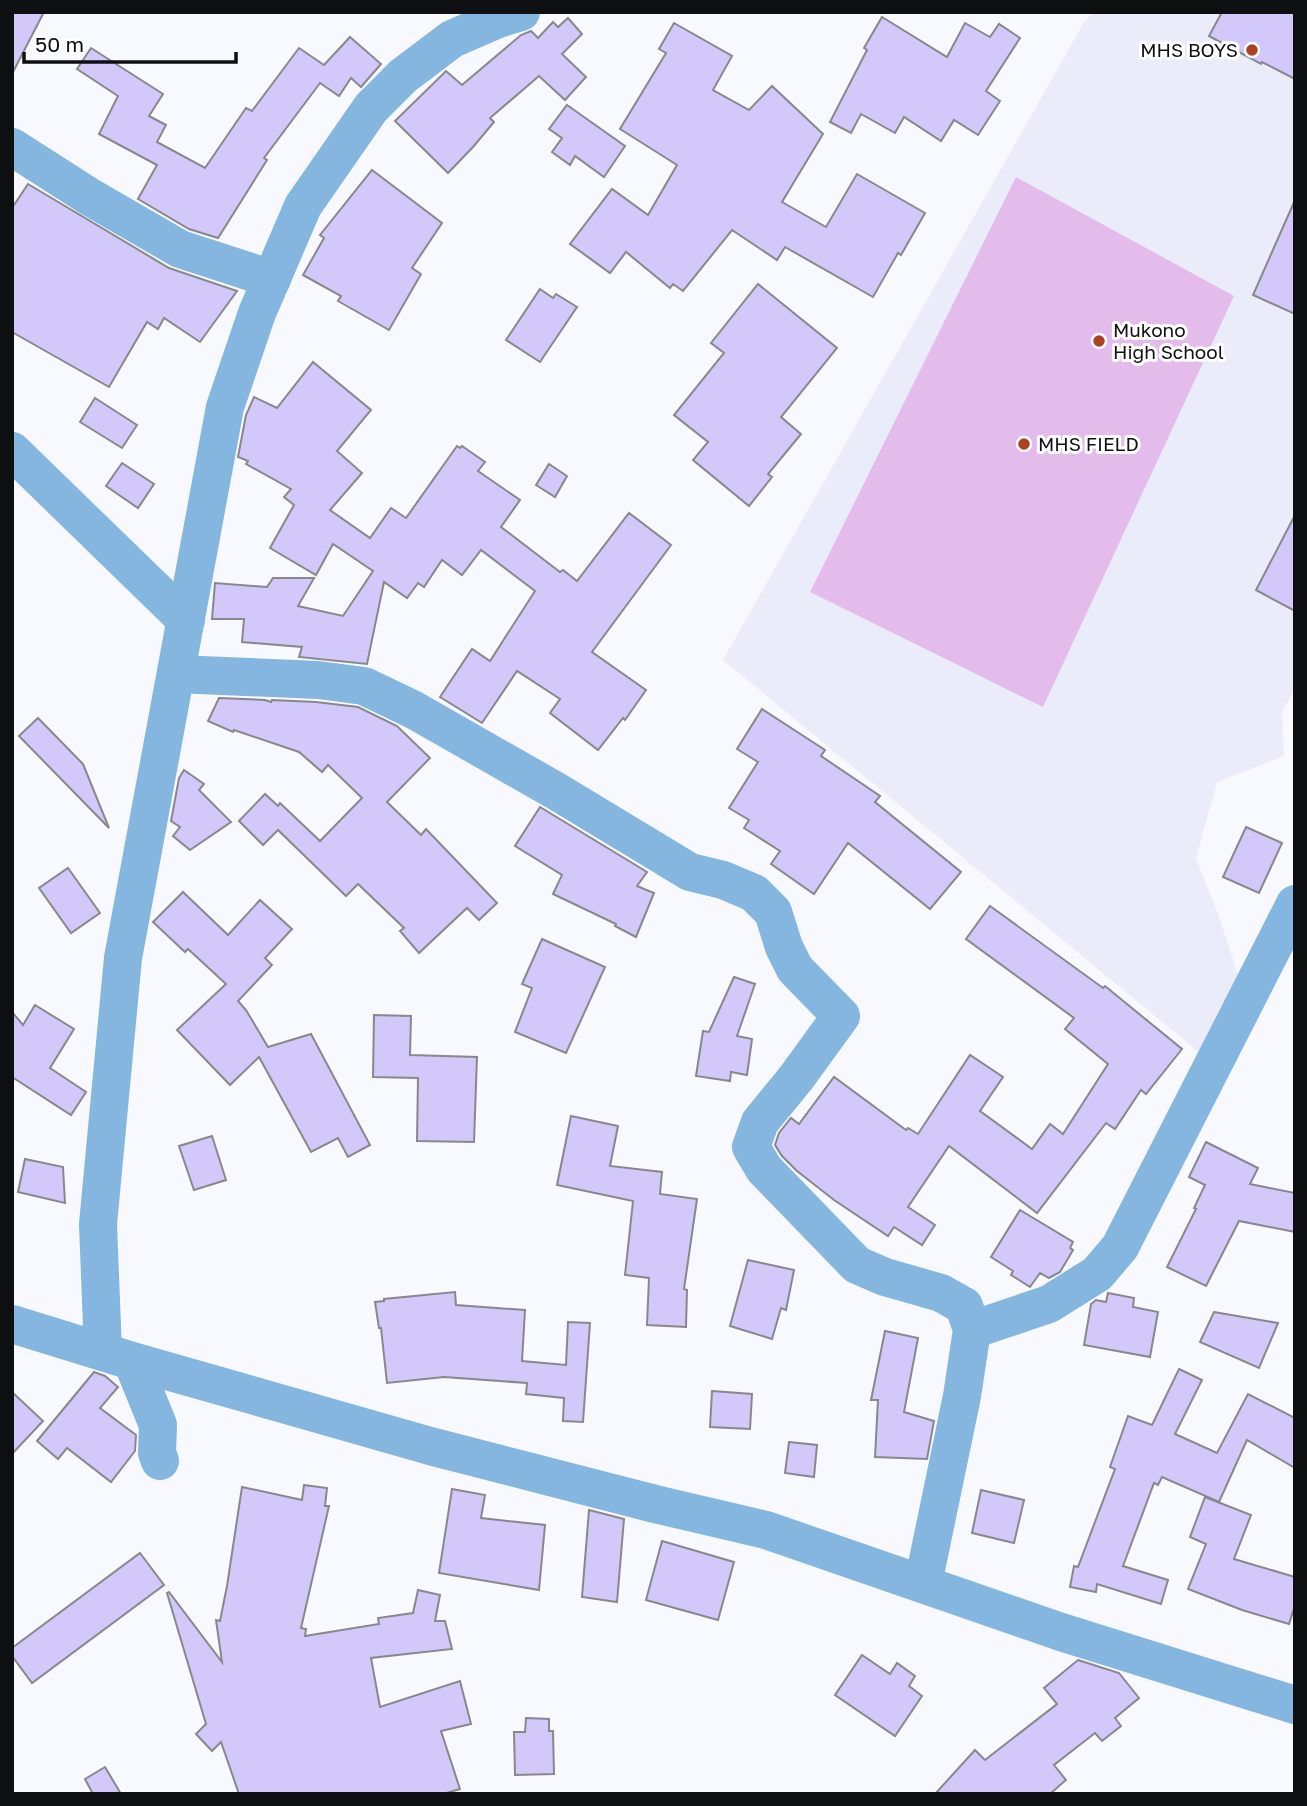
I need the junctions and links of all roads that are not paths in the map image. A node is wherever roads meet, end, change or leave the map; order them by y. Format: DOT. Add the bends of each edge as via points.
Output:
graph roads {
  1 [pos="521,12"];
  2 [pos="12,147"];
  3 [pos="272,279"];
  4 [pos="12,451"];
  5 [pos="186,620"];
  6 [pos="176,674"];
  7 [pos="1295,904"];
  8 [pos="12,1324"];
  9 [pos="972,1330"];
  10 [pos="117,1357"];
  11 [pos="163,1442"];
  12 [pos="923,1584"];
  13 [pos="1295,1705"];
  1 -- 3 [label="street" via="452,39 403,76 371,108 303,206"];
  2 -- 3 [label="street" via="180,249"];
  3 -- 5 [label="street" via="225,407"];
  4 -- 5 [label="street"];
  5 -- 6 [label="street"];
  6 -- 9 [label="street" via="364,686 545,784 690,872 754,893 773,912 795,969 841,1016 760,1122 751,1147 764,1169 857,1265 941,1293 964,1306"];
  6 -- 10 [label="street" via="123,958 98,1224"];
  7 -- 9 [label="street" via="1120,1247 1097,1274 1049,1304"];
  8 -- 10 [label="street"];
  9 -- 12 [label="street"];
  10 -- 11 [label="street"];
  10 -- 12 [label="street" via="430,1446 766,1530"];
  12 -- 13 [label="street"];
}
